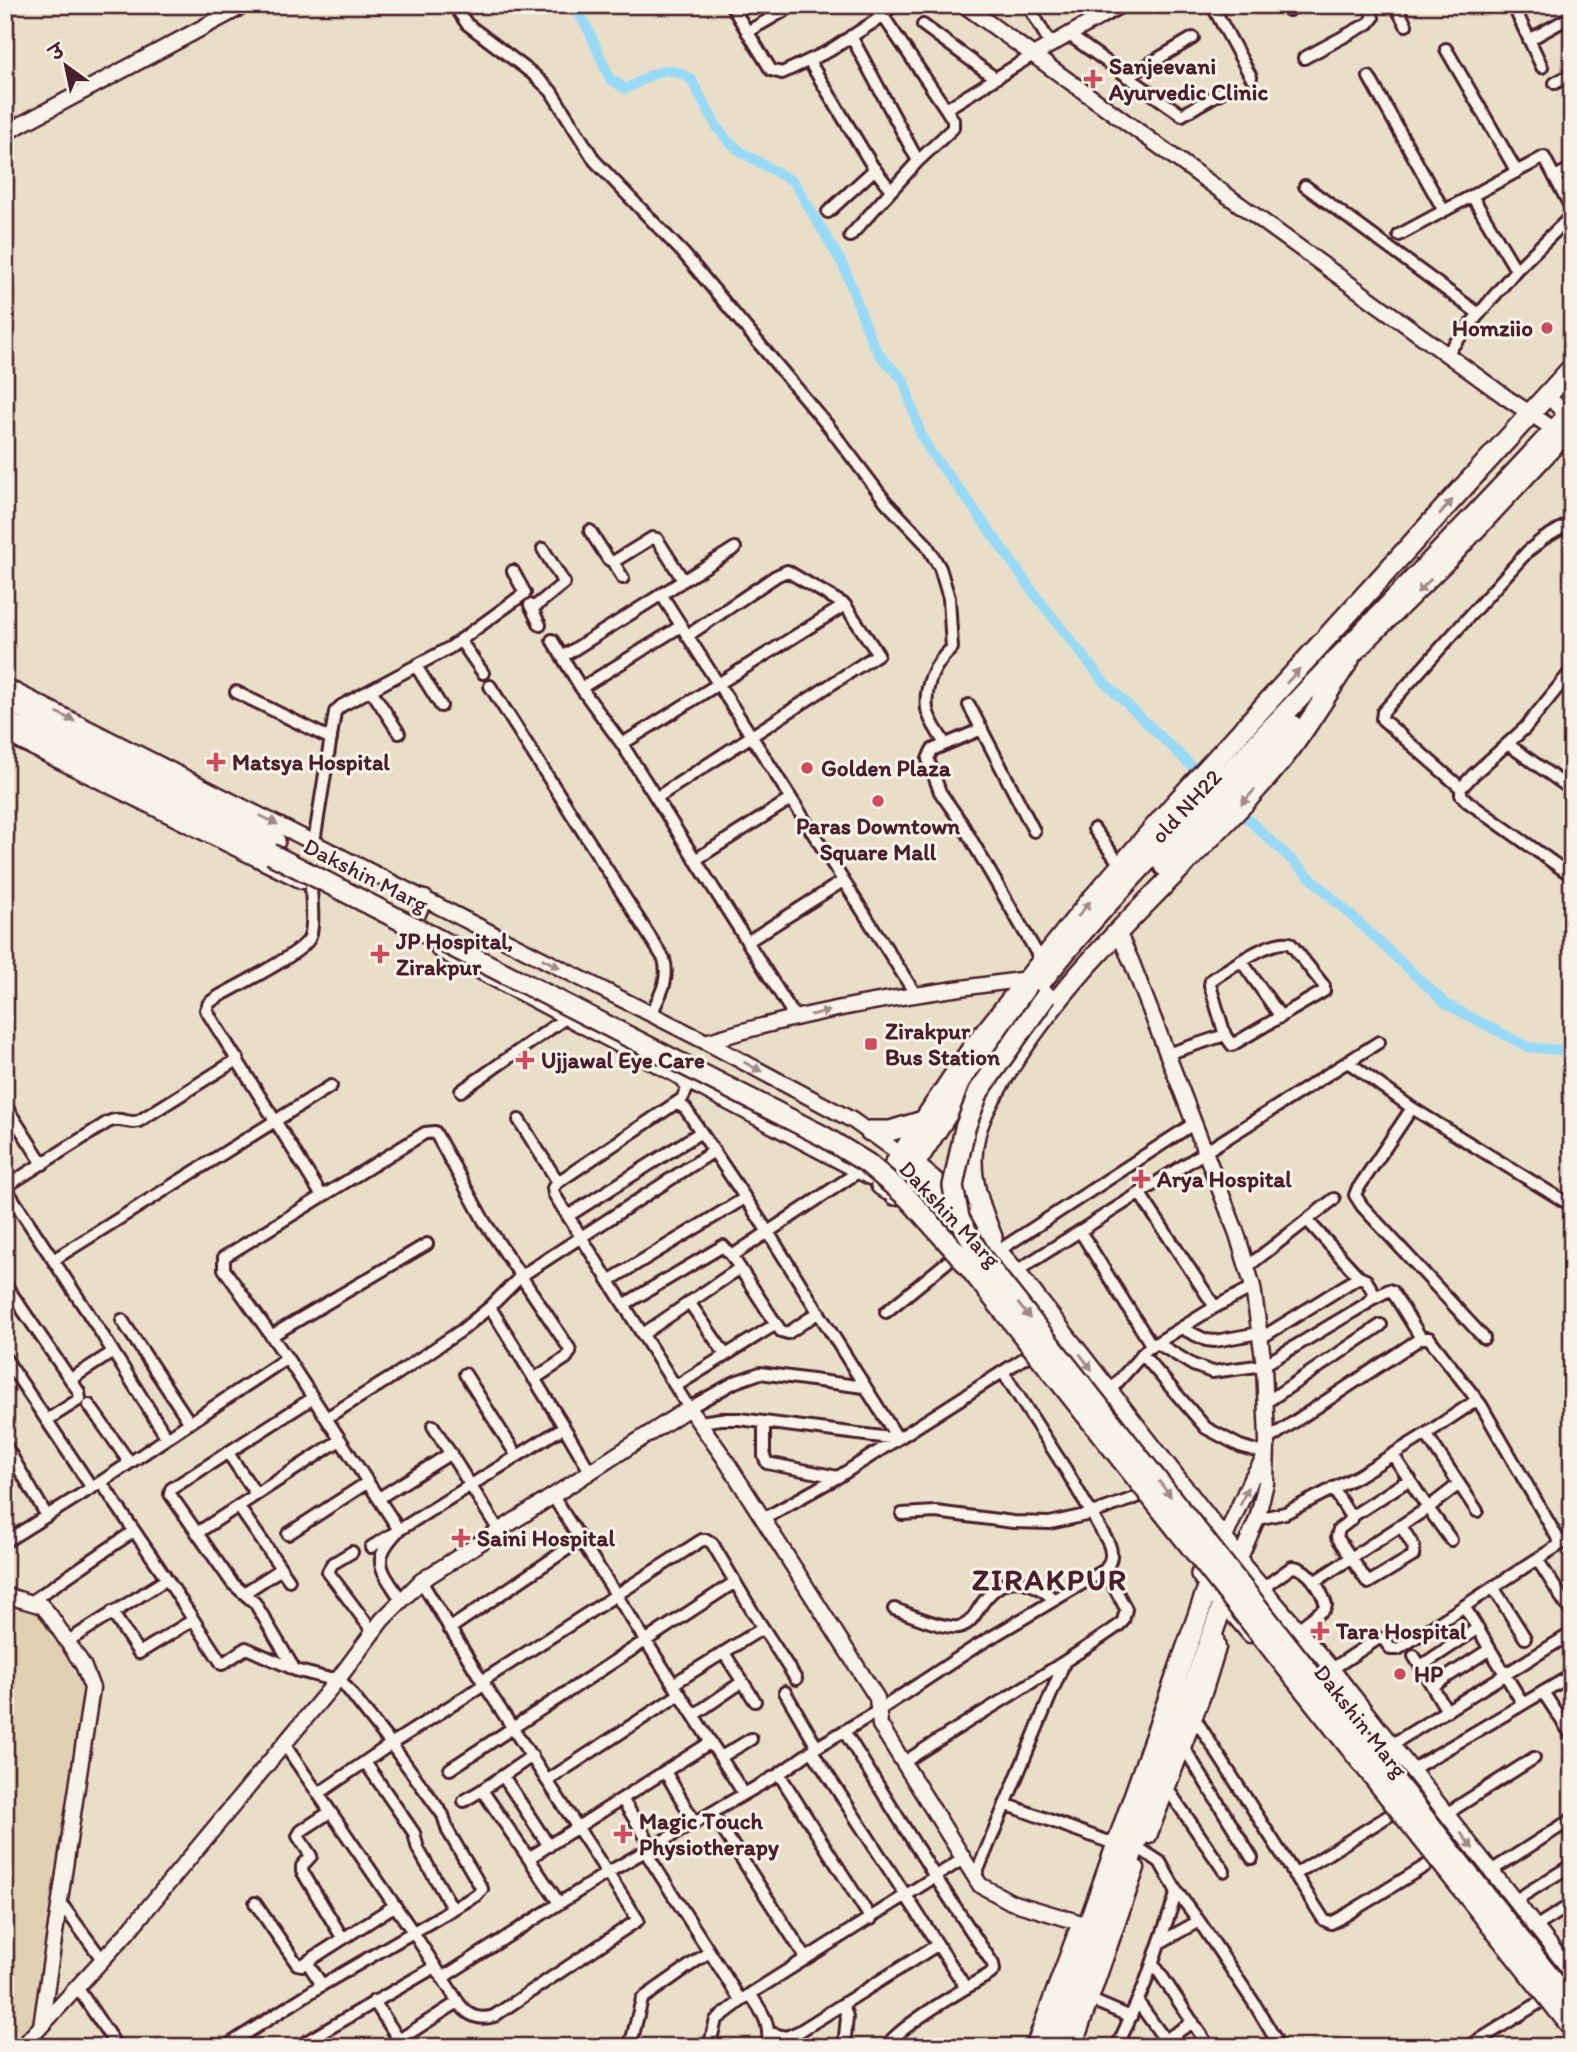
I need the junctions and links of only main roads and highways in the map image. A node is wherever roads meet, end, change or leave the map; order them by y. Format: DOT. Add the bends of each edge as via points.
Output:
graph roads {
  1 [pos="1572,368"];
  2 [pos="1567,421"];
  3 [pos="1350,652"];
  4 [pos="5,699"];
  5 [pos="5,721"];
  6 [pos="1263,746"];
  7 [pos="1201,813"];
  8 [pos="273,848"];
  9 [pos="926,1121"];
  10 [pos="870,1131"];
  11 [pos="909,1159"];
  12 [pos="990,1254"];
  13 [pos="1224,1540"];
  14 [pos="1212,1595"];
  15 [pos="1091,1926"];
  16 [pos="1572,2005"];
  17 [pos="1572,2027"];
  18 [pos="1045,2047"];
  19 [pos="1062,2047"];
  6 -- 1 [label="highway, one-way"];
  2 -- 3 [label="highway, one-way"];
  3 -- 6 [label="highway"];
  3 -- 6 [label="highway"];
  4 -- 8 [label="highway, Dakshin Marg"];
  5 -- 8 [label="highway, Dakshin Marg"];
  6 -- 7 [label="highway, one-way"];
  6 -- 7 [label="highway"];
  9 -- 7 [label="highway, one-way" via="971,1050 1121,866"];
  7 -- 11 [label="highway" via="1046,976"];
  7 -- 12 [label="highway" via="1117,930 1037,1026 987,1103 975,1133 971,1161"];
  7 -- 12 [label="highway, old NH22, bridge" via="1046,996 979,1091 965,1128 953,1186 959,1218"];
  8 -- 12 [label="highway, Dakshin Marg, bridge" via="860,1144"];
  8 -- 17 [label="highway, Dakshin Marg, bridge" via="823,1136 867,1163 907,1196 960,1256"];
  9 -- 10 [label="highway" via="890,1131"];
  9 -- 11 [label="highway"];
  11 -- 12 [label="highway, Dakshin Marg" via="936,1183"];
  11 -- 14 [label="highway" via="888,1190 952,1258 1030,1355"];
  12 -- 13 [label="highway, Dakshin Marg, one-way" via="1016,1272"];
  12 -- 16 [label="highway, one-way, bridge"];
  13 -- 14 [label="highway"];
  13 -- 14 [label="highway, Dakshin Marg" via="1239,1560"];
  14 -- 15 [label="highway"];
  14 -- 15 [label="highway" via="1214,1630"];
  15 -- 18 [label="highway"];
  15 -- 19 [label="highway"];
}
